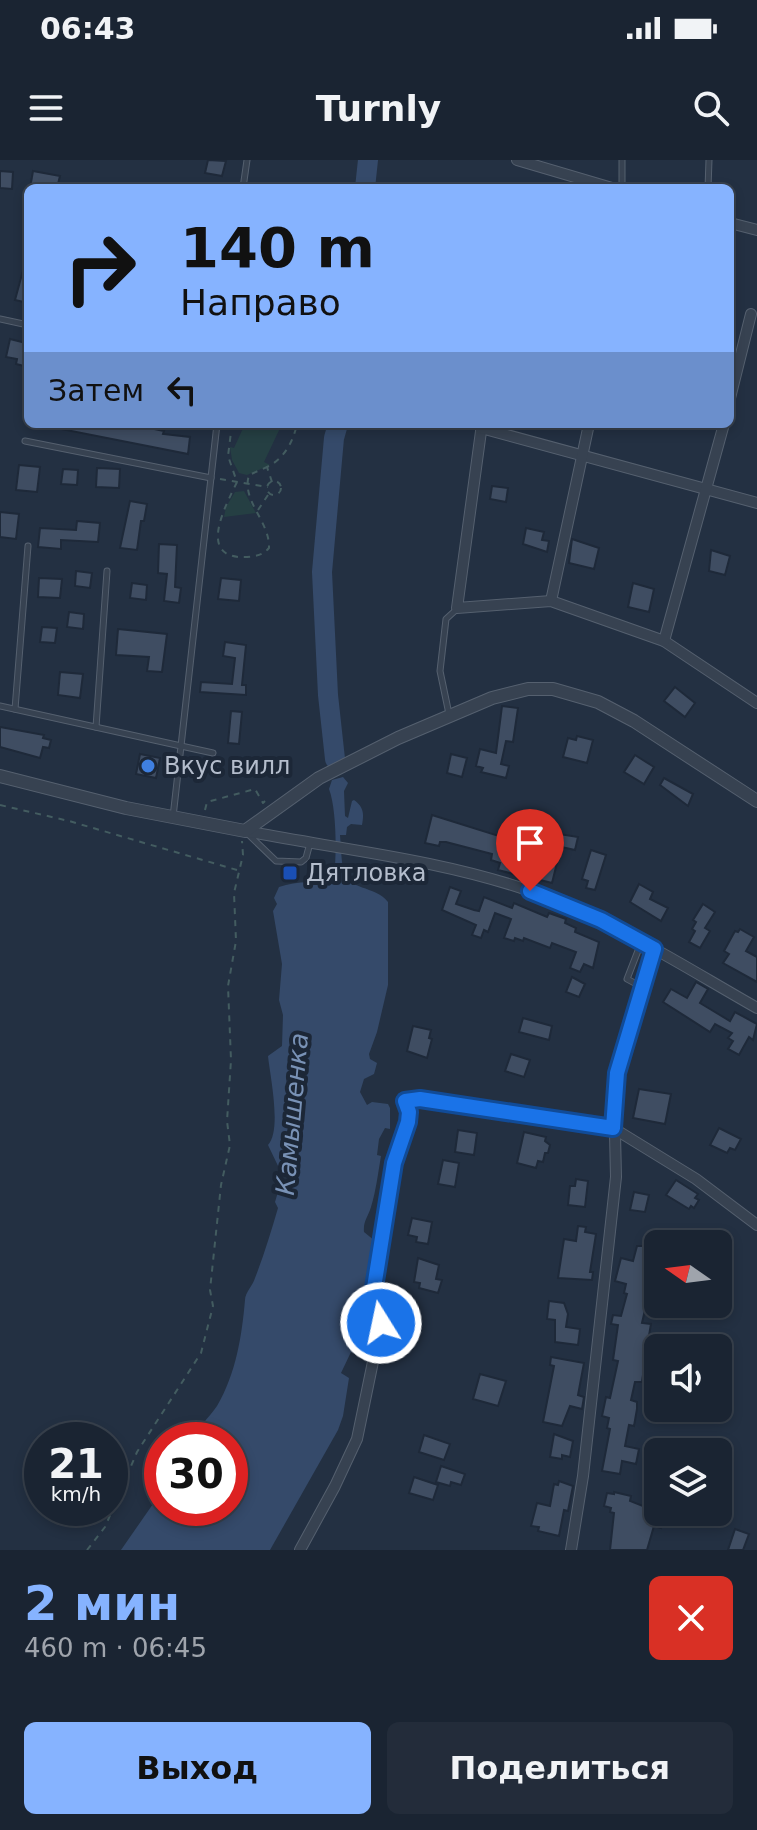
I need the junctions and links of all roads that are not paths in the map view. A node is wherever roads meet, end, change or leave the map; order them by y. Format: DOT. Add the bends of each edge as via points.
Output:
graph roads {
  1 [pos="247,160"];
  2 [pos="517,160"];
  3 [pos="622,160"];
  4 [pos="709,160"];
  5 [pos="244,184"];
  6 [pos="598,184"];
  7 [pos="622,184"];
  8 [pos="708,184"];
  9 [pos="734,224"];
  10 [pos="757,230"];
  11 [pos="751,314"];
  12 [pos="0,319"];
  13 [pos="24,324"];
  14 [pos="734,382"];
  15 [pos="217,428"];
  16 [pos="482,428"];
  17 [pos="489,428"];
  18 [pos="588,428"];
  19 [pos="723,428"];
  20 [pos="25,441"];
  21 [pos="581,455"];
  22 [pos="211,478"];
  23 [pos="707,489"];
  24 [pos="757,503"];
  25 [pos="28,546"];
  26 [pos="107,571"];
  27 [pos="551,601"];
  28 [pos="457,608"];
  29 [pos="664,641"];
  30 [pos="757,703"];
  31 [pos="0,706"];
  32 [pos="15,709"];
  33 [pos="449,714"];
  34 [pos="96,727"];
  35 [pos="181,746"];
  36 [pos="213,753"];
  37 [pos="0,776"];
  38 [pos="757,801"];
  39 [pos="173,818"];
  40 [pos="245,831"];
  41 [pos="310,843"];
  42 [pos="641,942"];
  43 [pos="654,949"];
  44 [pos="642,987"];
  45 [pos="757,1008"];
  46 [pos="613,1128"];
  47 [pos="757,1225"];
  48 [pos="300,1550"];
  49 [pos="571,1550"];
  1 -- 5 [label="lane"];
  2 -- 6 [label="street"];
  3 -- 7 [label="lane"];
  4 -- 8 [label="lane"];
  9 -- 10 [label="street"];
  11 -- 14 [label="street"];
  12 -- 13 [label="lane"];
  15 -- 22 [label="lane"];
  16 -- 28 [label="street"];
  17 -- 21 [label="street"];
  18 -- 21 [label="street"];
  19 -- 23 [label="street"];
  20 -- 22 [label="lane"];
  21 -- 23 [label="street"];
  21 -- 27 [label="street"];
  22 -- 35 [label="lane"];
  23 -- 24 [label="street"];
  23 -- 29 [label="street"];
  25 -- 32 [label="lane"];
  26 -- 34 [label="lane"];
  27 -- 28 [label="street"];
  27 -- 29 [label="street"];
  28 -- 33 [label="lane" via="446,619 440,671"];
  29 -- 30 [label="street"];
  31 -- 32 [label="lane"];
  32 -- 34 [label="lane"];
  33 -- 38 [label="street" via="513,691 567,691 623,715"];
  33 -- 40 [label="street" via="319,778"];
  34 -- 35 [label="lane"];
  35 -- 36 [label="lane"];
  35 -- 39 [label="lane"];
  37 -- 39 [label="street"];
  39 -- 40 [label="street"];
  40 -- 41 [label="street"];
  40 -- 41 [label="lane" via="276,861 301,862"];
  41 -- 42 [label="street" via="511,885 601,920"];
  42 -- 43 [label="street"];
  42 -- 44 [label="lane" via="627,979"];
  43 -- 44 [label="street"];
  43 -- 45 [label="street"];
  44 -- 46 [label="street" via="617,1073"];
  46 -- 47 [label="street" via="696,1179"];
  46 -- 48 [label="street" via="405,1101 408,1122 394,1163 372,1300 381,1323 357,1439"];
  46 -- 49 [label="street" via="616,1177"];
}
